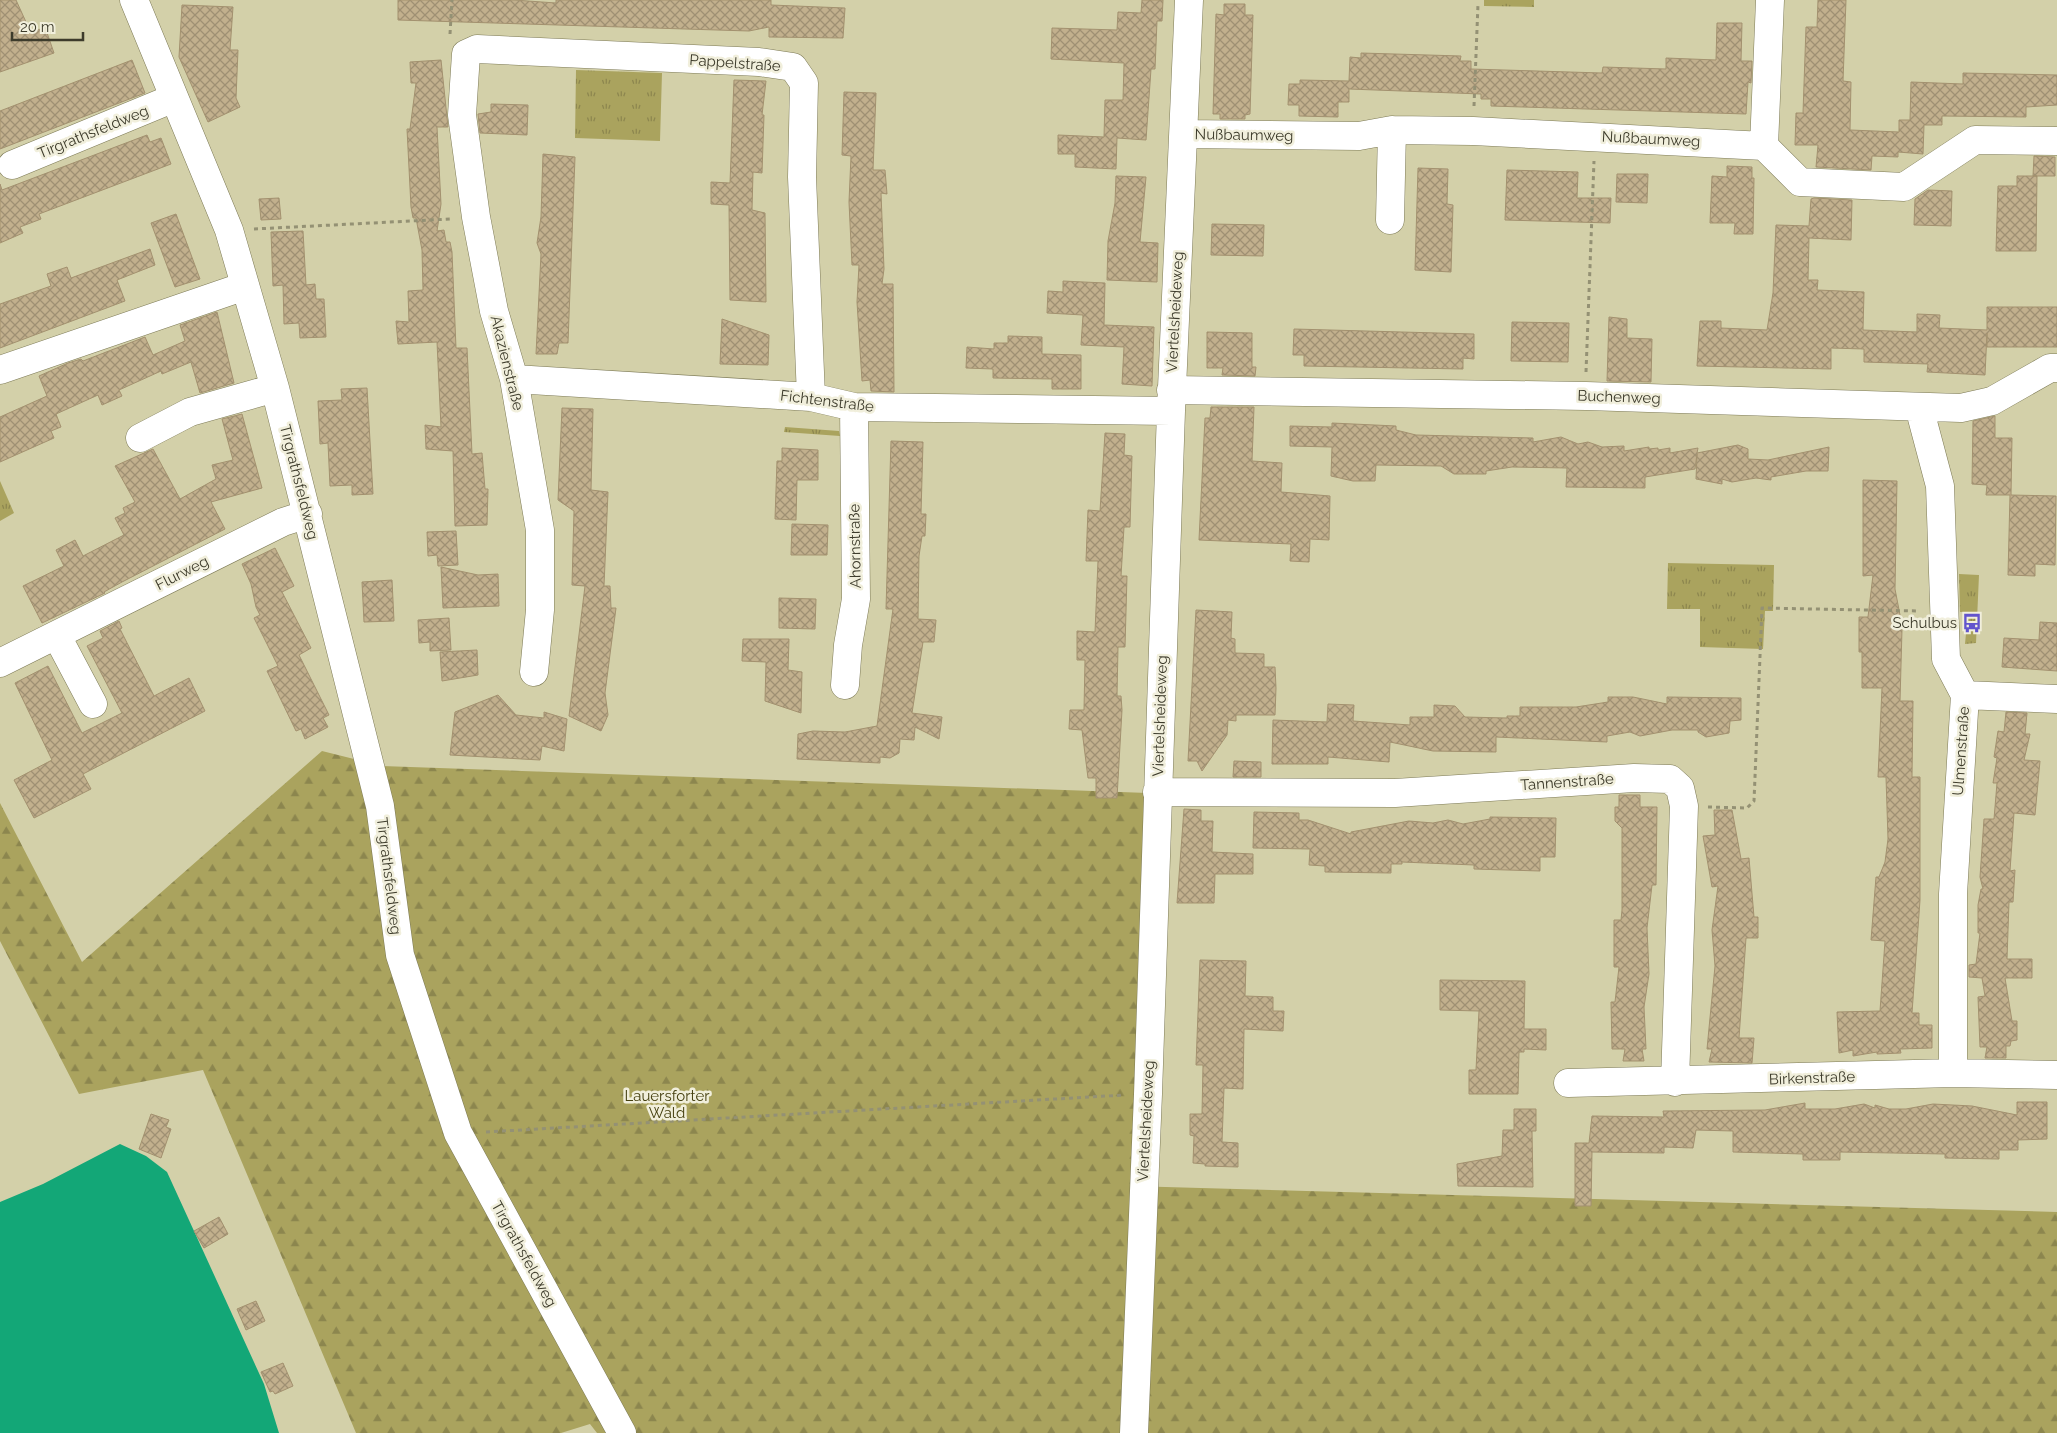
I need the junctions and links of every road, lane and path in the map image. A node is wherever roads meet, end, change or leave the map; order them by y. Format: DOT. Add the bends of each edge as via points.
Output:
graph roads {
  1 [pos="134,0"];
  2 [pos="1189,0"];
  3 [pos="1770,0"];
  4 [pos="1478,4"];
  5 [pos="466,54"];
  6 [pos="174,98"];
  7 [pos="1392,130"];
  8 [pos="1473,131"];
  9 [pos="1185,134"];
  10 [pos="1595,135"];
  11 [pos="2057,140"];
  12 [pos="1764,146"];
  13 [pos="12,165"];
  14 [pos="476,217"];
  15 [pos="1390,220"];
  16 [pos="229,230"];
  17 [pos="245,286"];
  18 [pos="2057,368"];
  19 [pos="0,370"];
  20 [pos="514,379"];
  21 [pos="275,388"];
  22 [pos="1586,396"];
  23 [pos="811,397"];
  24 [pos="1171,400"];
  25 [pos="854,407"];
  26 [pos="1919,407"];
  27 [pos="140,438"];
  28 [pos="308,514"];
  29 [pos="1945,612"];
  30 [pos="58,636"];
  31 [pos="0,663"];
  32 [pos="534,672"];
  33 [pos="845,685"];
  34 [pos="1965,695"];
  35 [pos="2057,699"];
  36 [pos="93,704"];
  37 [pos="1157,792"];
  38 [pos="1684,806"];
  39 [pos="1953,1073"];
  40 [pos="2057,1075"];
  41 [pos="1675,1082"];
  42 [pos="1568,1083"];
  43 [pos="1148,1094"];
  44 [pos="458,1134"];
  45 [pos="622,1433"];
  46 [pos="1134,1433"];
  1 -- 6 [label="street, Tirgrathsfeldweg"];
  2 -- 9 [label="street, Viertelsheideweg"];
  3 -- 12 [label="street"];
  4 -- 8 [label="path"];
  5 -- 14 [label="street, Akazienstraße" via="462,115"];
  5 -- 23 [label="street, Pappelstraße" via="477,49 759,62 793,67 804,83 802,177"];
  6 -- 13 [label="street, Tirgrathsfeldweg"];
  6 -- 16 [label="street, Tirgrathsfeldweg"];
  7 -- 8 [label="street, Nußbaumweg"];
  7 -- 9 [label="street, Nußbaumweg" via="1359,136"];
  7 -- 15 [label="street"];
  8 -- 10 [label="street, Nußbaumweg"];
  9 -- 24 [label="street, Viertelsheideweg"];
  10 -- 12 [label="street, Nußbaumweg"];
  10 -- 22 [label="path"];
  11 -- 12 [label="street" via="1975,140 1904,187 1800,182"];
  14 -- 16 [label="path"];
  14 -- 20 [label="street, Akazienstraße" via="494,311"];
  16 -- 17 [label="street, Tirgrathsfeldweg"];
  17 -- 19 [label="street"];
  17 -- 21 [label="street, Tirgrathsfeldweg"];
  18 -- 26 [label="street, Buchenweg" via="2050,368 1992,401 1961,408"];
  20 -- 23 [label="street, Fichtenstraße"];
  20 -- 32 [label="street, Akazienstraße" via="540,530 540,610"];
  21 -- 27 [label="street" via="190,412"];
  21 -- 28 [label="street, Tirgrathsfeldweg"];
  22 -- 24 [label="street, Buchenweg"];
  22 -- 26 [label="street, Buchenweg"];
  23 -- 25 [label="street, Fichtenstraße"];
  24 -- 25 [label="street, Fichtenstraße"];
  24 -- 37 [label="street, Viertelsheideweg"];
  25 -- 33 [label="street, Ahornstraße" via="856,599"];
  26 -- 29 [label="street, Ulmenstraße" via="1940,486"];
  28 -- 30 [label="street, Flurweg" via="283,522"];
  28 -- 44 [label="street, Tirgrathsfeldweg" via="380,806 400,955"];
  29 -- 34 [label="street, Ulmenstraße" via="1946,659"];
  29 -- 38 [label="path" via="1762,608 1754,801 1747,808"];
  30 -- 31 [label="street, Flurweg"];
  30 -- 36 [label="street"];
  34 -- 35 [label="street"];
  34 -- 39 [label="street, Ulmenstraße" via="1952,894"];
  37 -- 38 [label="street, Tannenstraße" via="1395,793 1670,779 1680,788"];
  37 -- 43 [label="street, Viertelsheideweg"];
  38 -- 41 [label="street, Tannenstraße"];
  39 -- 40 [label="street, Birkenstraße"];
  39 -- 41 [label="street, Birkenstraße"];
  41 -- 42 [label="street, Birkenstraße"];
  43 -- 44 [label="path"];
  43 -- 46 [label="street, Viertelsheideweg"];
  44 -- 45 [label="street, Tirgrathsfeldweg"];
}
